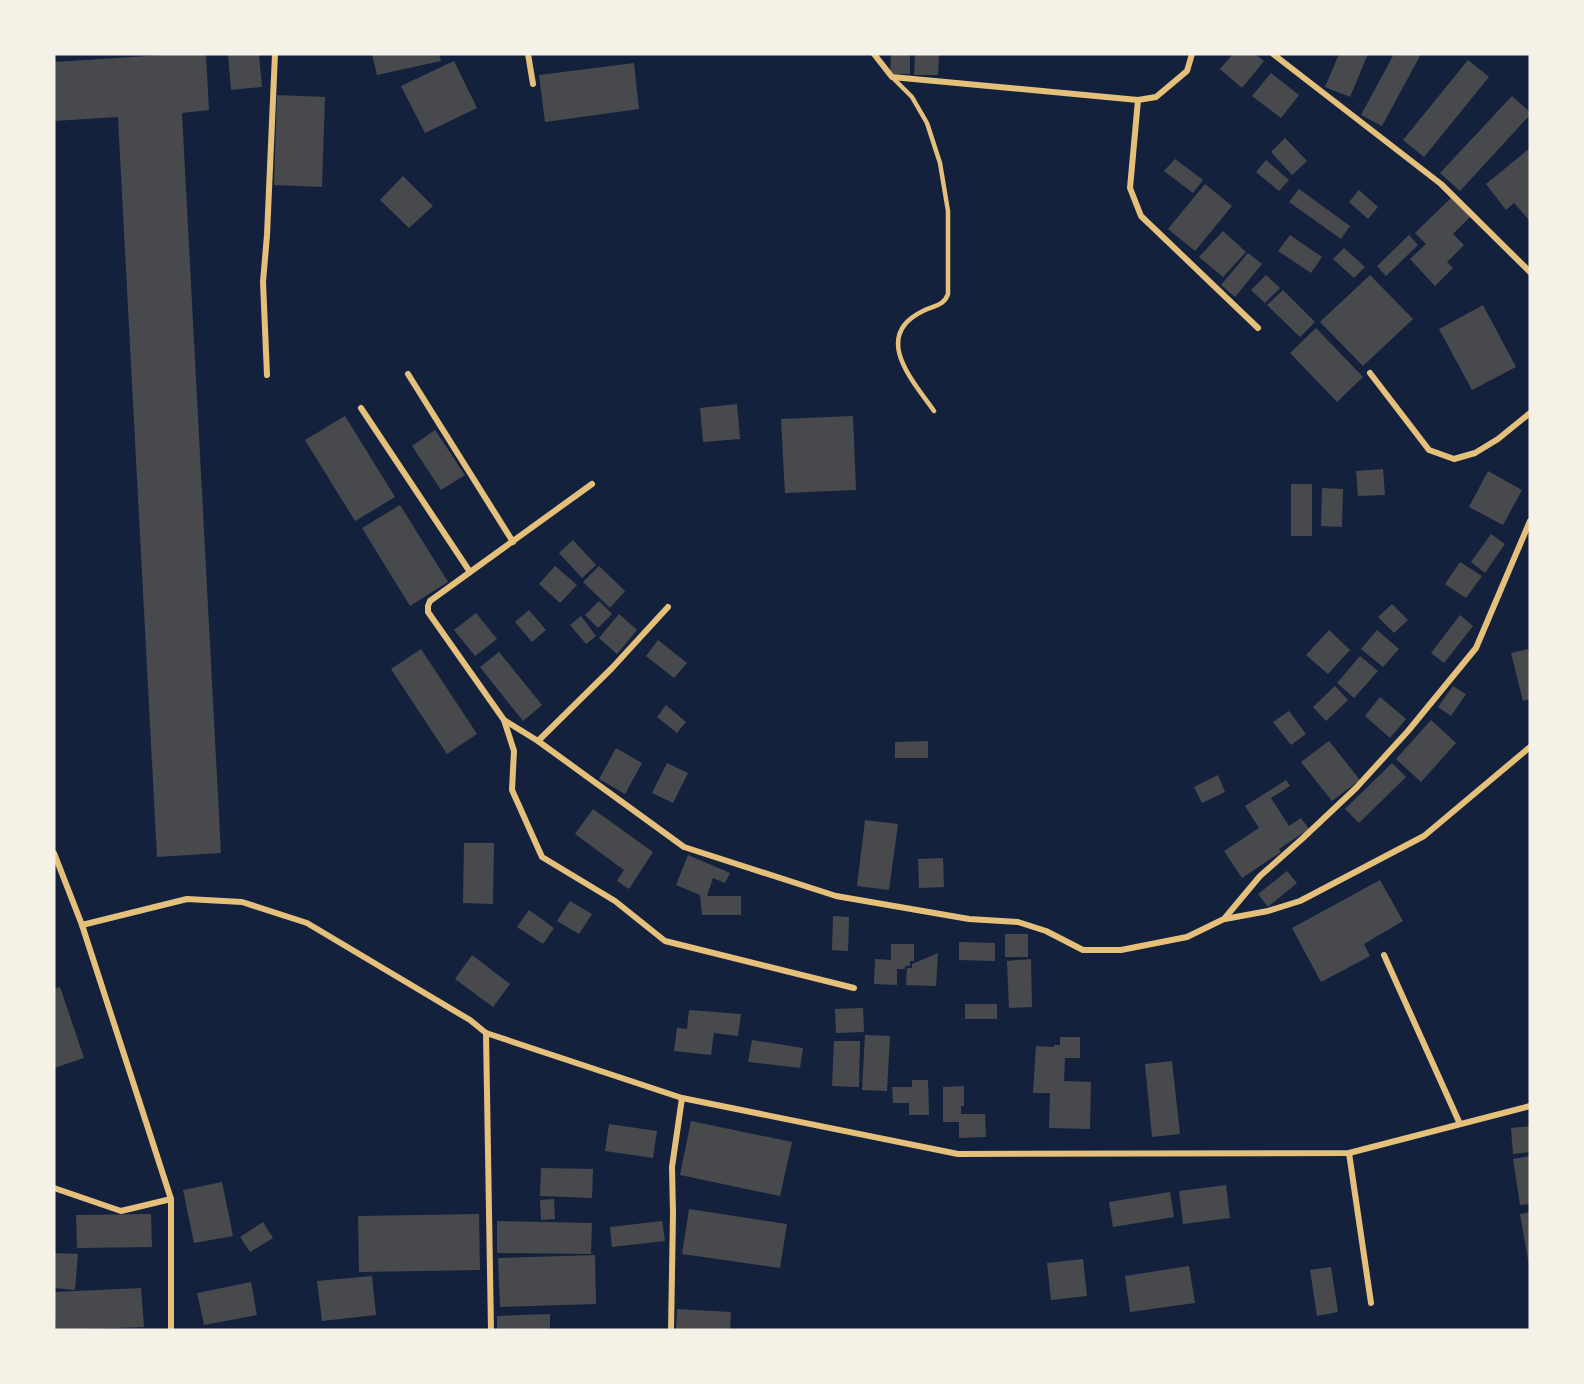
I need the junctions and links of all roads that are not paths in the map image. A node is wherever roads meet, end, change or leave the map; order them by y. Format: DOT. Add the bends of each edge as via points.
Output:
graph roads {
  1 [pos="275,54"];
  2 [pos="528,54"];
  3 [pos="874,54"];
  4 [pos="1192,54"];
  5 [pos="1273,54"];
  6 [pos="892,77"];
  7 [pos="533,84"];
  8 [pos="1138,100"];
  9 [pos="1530,272"];
  10 [pos="1258,328"];
  11 [pos="1370,373"];
  12 [pos="408,374"];
  13 [pos="267,375"];
  14 [pos="361,408"];
  15 [pos="934,411"];
  16 [pos="1530,413"];
  17 [pos="592,484"];
  18 [pos="1530,521"];
  19 [pos="513,542"];
  20 [pos="470,572"];
  21 [pos="668,607"];
  22 [pos="504,720"];
  23 [pos="538,741"];
  24 [pos="1530,747"];
  25 [pos="54,853"];
  26 [pos="1224,919"];
  27 [pos="82,925"];
  28 [pos="1384,955"];
  29 [pos="854,988"];
  30 [pos="486,1033"];
  31 [pos="682,1098"];
  32 [pos="1530,1106"];
  33 [pos="1460,1124"];
  34 [pos="1349,1153"];
  35 [pos="54,1188"];
  36 [pos="171,1199"];
  37 [pos="1371,1303"];
  38 [pos="171,1330"];
  39 [pos="491,1330"];
  40 [pos="671,1330"];
  1 -- 13 [label="street" via="263,282"];
  2 -- 7 [label="street"];
  3 -- 6 [label="street"];
  4 -- 8 [label="street" via="1187,72 1156,98"];
  5 -- 9 [label="street" via="1441,184"];
  6 -- 8 [label="street"];
  6 -- 15 [label="lane" via="912,98 927,123 940,164 948,211 946,300 906,321 897,348 903,367"];
  8 -- 10 [label="street" via="1130,188 1141,216"];
  11 -- 16 [label="street" via="1429,450 1454,459 1475,453"];
  12 -- 19 [label="street"];
  14 -- 20 [label="street"];
  17 -- 19 [label="street"];
  18 -- 26 [label="street" via="1476,648 1356,788 1260,876"];
  19 -- 20 [label="street"];
  20 -- 22 [label="street" via="430,601 428,612"];
  21 -- 23 [label="street"];
  22 -- 23 [label="street"];
  22 -- 29 [label="street" via="514,752 512,790 542,857 615,901 665,941"];
  23 -- 26 [label="street" via="684,847 836,896 969,919 1018,922 1083,950 1121,950 1187,937"];
  24 -- 26 [label="street" via="1424,836 1300,901"];
  25 -- 27 [label="street"];
  27 -- 30 [label="street" via="187,899 242,902 307,923"];
  27 -- 36 [label="street"];
  28 -- 33 [label="street"];
  30 -- 31 [label="street"];
  30 -- 39 [label="street"];
  31 -- 34 [label="street" via="958,1154"];
  31 -- 40 [label="street" via="672,1167"];
  32 -- 33 [label="street"];
  33 -- 34 [label="street"];
  34 -- 37 [label="street"];
  35 -- 36 [label="street" via="121,1211"];
  36 -- 38 [label="street"];
}
